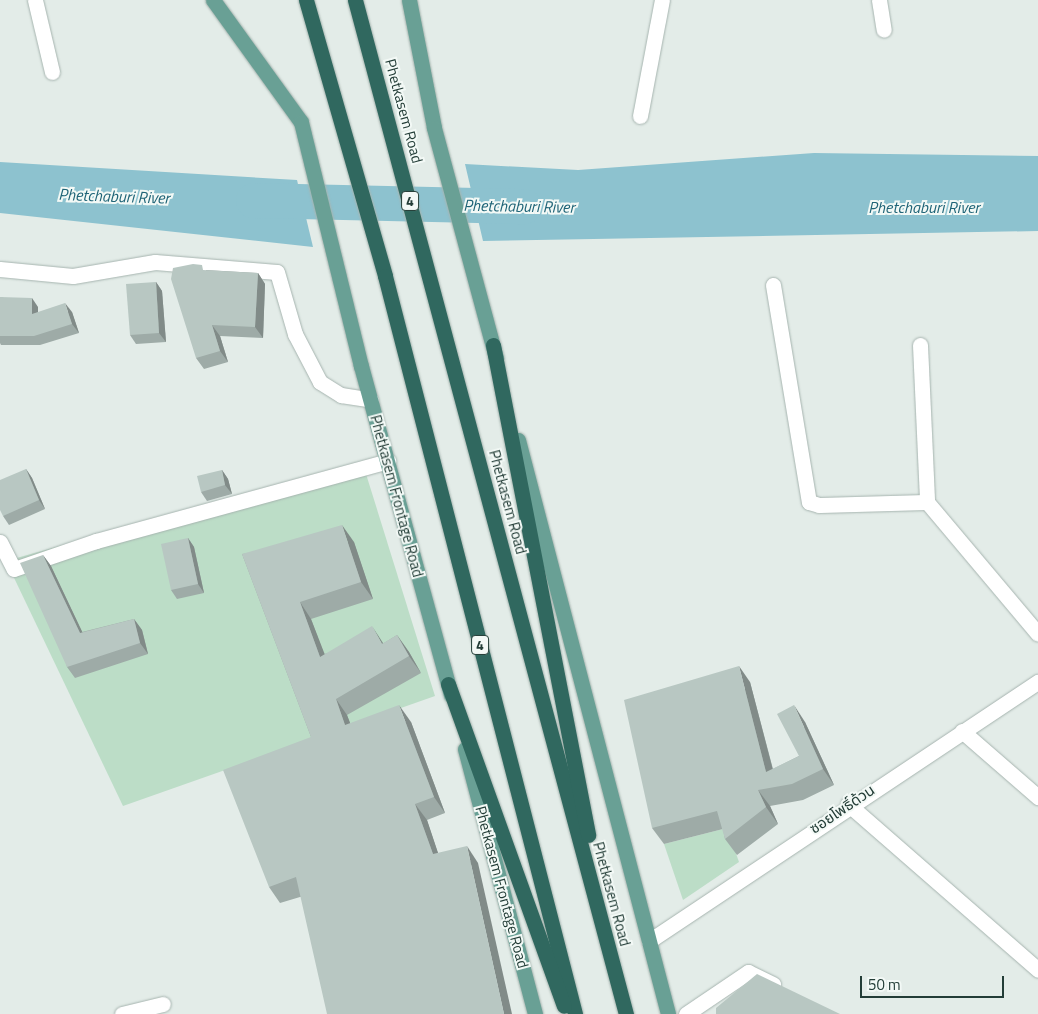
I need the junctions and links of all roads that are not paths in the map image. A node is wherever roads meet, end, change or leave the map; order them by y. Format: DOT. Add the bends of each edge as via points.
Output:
graph roads {
  1 [pos="35,0"];
  2 [pos="213,0"];
  3 [pos="306,0"];
  4 [pos="355,0"];
  5 [pos="410,0"];
  6 [pos="662,0"];
  7 [pos="880,0"];
  8 [pos="884,30"];
  9 [pos="52,72"];
  10 [pos="640,116"];
  11 [pos="0,269"];
  12 [pos="773,285"];
  13 [pos="493,345"];
  14 [pos="920,345"];
  15 [pos="371,400"];
  16 [pos="388,461"];
  17 [pos="927,502"];
  18 [pos="0,542"];
  19 [pos="1038,634"];
  20 [pos="1038,682"];
  21 [pos="448,684"];
  22 [pos="962,731"];
  23 [pos="1038,797"];
  24 [pos="848,804"];
  25 [pos="649,941"];
  26 [pos="613,967"];
  27 [pos="1038,970"];
  28 [pos="792,993"];
  29 [pos="163,1004"];
  30 [pos="122,1014"];
  31 [pos="535,1014"];
  32 [pos="567,1014"];
  33 [pos="575,1014"];
  34 [pos="626,1014"];
  35 [pos="668,1014"];
  36 [pos="686,1014"];
  1 -- 9 [label="street"];
  2 -- 15 [label="main road, Phetkasem Frontage Road" via="301,122"];
  3 -- 33 [label="highway, 4" via="385,276"];
  4 -- 26 [label="highway, Phetkasem Road / 4"];
  5 -- 13 [label="main road" via="434,128"];
  6 -- 10 [label="street"];
  7 -- 8 [label="street"];
  11 -- 15 [label="street" via="73,276 155,262 277,272 295,334 320,382 341,395"];
  12 -- 17 [label="street" via="809,502 819,505"];
  13 -- 25 [label="main road"];
  13 -- 26 [label="highway"];
  14 -- 17 [label="street"];
  15 -- 16 [label="main road, Phetkasem Frontage Road"];
  16 -- 18 [label="street" via="96,541 14,569"];
  16 -- 21 [label="main road, Phetkasem Frontage Road"];
  17 -- 19 [label="street"];
  20 -- 22 [label="street, ซอยโพธิ์ด้วน"];
  21 -- 31 [label="main road, Phetkasem Frontage Road"];
  21 -- 32 [label="highway"];
  22 -- 23 [label="street"];
  22 -- 24 [label="street, ซอยโพธิ์ด้วน"];
  24 -- 25 [label="street, ซอยโพธิ์ด้วน"];
  24 -- 27 [label="street"];
  25 -- 35 [label="main road"];
  26 -- 34 [label="highway, Phetkasem Road / 4"];
  28 -- 36 [label="street" via="748,972"];
  29 -- 30 [label="street"];
}
